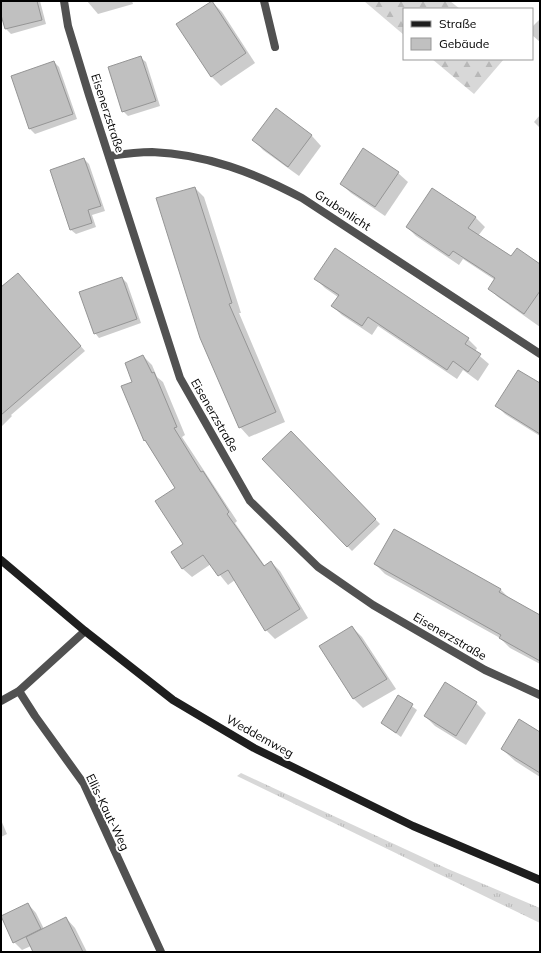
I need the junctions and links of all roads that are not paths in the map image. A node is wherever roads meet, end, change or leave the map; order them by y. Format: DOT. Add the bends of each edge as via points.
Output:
graph roads {
  1 [pos="64,1"];
  2 [pos="264,1"];
  3 [pos="275,46"];
  4 [pos="109,156"];
  5 [pos="540,354"];
  6 [pos="1,560"];
  7 [pos="85,631"];
  8 [pos="19,691"];
  9 [pos="540,695"];
  10 [pos="1,701"];
  11 [pos="540,880"];
  12 [pos="161,952"];
  1 -- 4 [label="street, Eisenerzstraße" via="68,26"];
  2 -- 3 [label="street"];
  4 -- 5 [label="street, Grubenlicht" via="151,152 192,156 231,166 266,179 302,198"];
  4 -- 9 [label="street, Eisenerzstraße" via="180,378 250,502 318,567 373,605 485,670"];
  6 -- 7 [label="main road, Weddemweg"];
  7 -- 8 [label="street"];
  7 -- 11 [label="main road, Weddemweg" via="173,700 254,748 413,826"];
  8 -- 10 [label="street"];
  8 -- 12 [label="street, Ellis-Kaut-Weg" via="84,784"];
}
